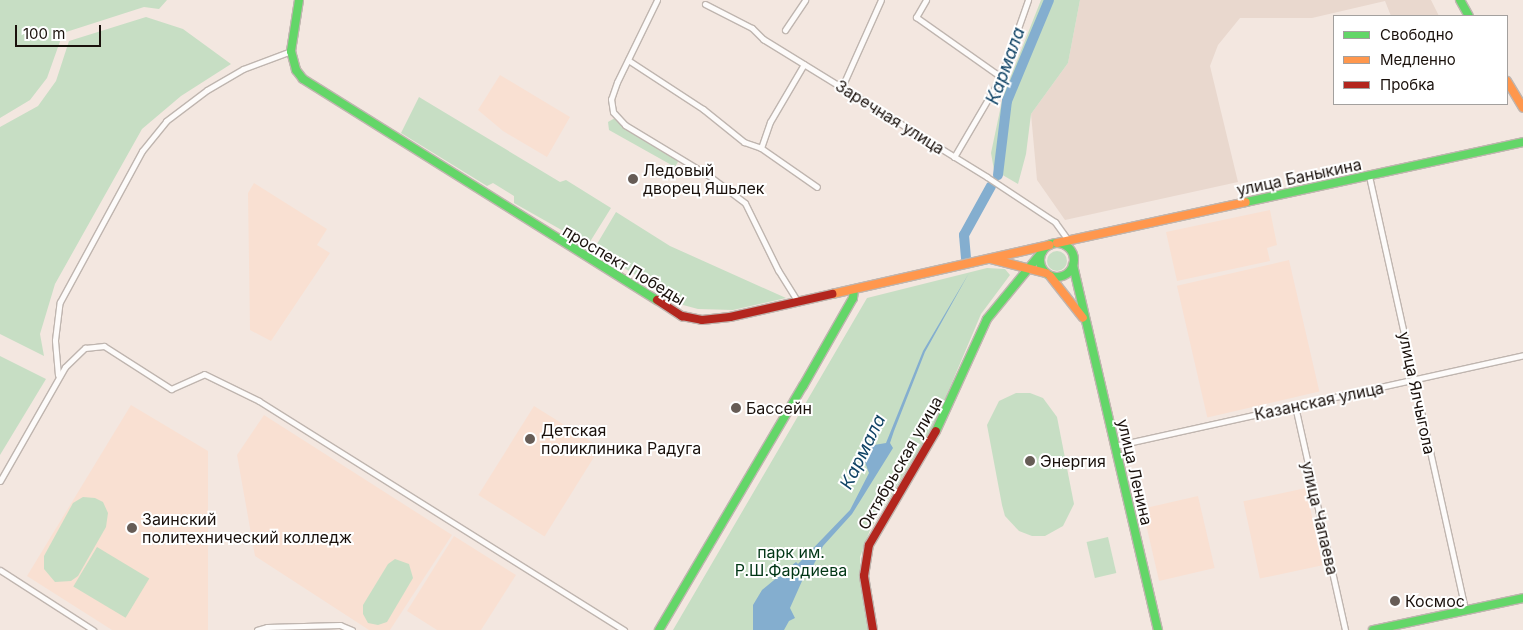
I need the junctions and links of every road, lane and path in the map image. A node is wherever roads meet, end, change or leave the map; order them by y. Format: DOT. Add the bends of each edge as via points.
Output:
graph roads {
  1 [pos="299,0"];
  2 [pos="657,0"];
  3 [pos="805,0"];
  4 [pos="881,0"];
  5 [pos="926,0"];
  6 [pos="1028,0"];
  7 [pos="1460,0"];
  8 [pos="704,4"];
  9 [pos="1468,15"];
  10 [pos="785,30"];
  11 [pos="291,51"];
  12 [pos="628,60"];
  13 [pos="804,64"];
  14 [pos="1000,77"];
  15 [pos="1508,84"];
  16 [pos="842,87"];
  17 [pos="1523,108"];
  18 [pos="1523,142"];
  19 [pos="761,148"];
  20 [pos="954,157"];
  21 [pos="1369,176"];
  22 [pos="817,187"];
  23 [pos="1081,239"];
  24 [pos="1069,241"];
  25 [pos="1053,244"];
  26 [pos="1072,251"];
  27 [pos="1042,252"];
  28 [pos="990,259"];
  29 [pos="1073,265"];
  30 [pos="1027,268"];
  31 [pos="1049,275"];
  32 [pos="854,290"];
  33 [pos="798,302"];
  34 [pos="1085,320"];
  35 [pos="1523,354"];
  36 [pos="58,376"];
  37 [pos="1414,380"];
  38 [pos="1295,406"];
  39 [pos="1114,446"];
  40 [pos="0,481"];
  41 [pos="0,570"];
  42 [pos="1523,598"];
  43 [pos="1465,610"];
  44 [pos="1409,626"];
  45 [pos="259,629"];
  46 [pos="93,630"];
  47 [pos="352,630"];
  48 [pos="624,630"];
  49 [pos="659,630"];
  50 [pos="873,630"];
  51 [pos="1158,630"];
  52 [pos="1345,630"];
  53 [pos="1373,630"];
  1 -- 11 [label="main road, проспект Победы"];
  2 -- 12 [label="street"];
  3 -- 10 [label="street"];
  4 -- 16 [label="street"];
  5 -- 14 [label="street" via="916,17"];
  6 -- 14 [label="street"];
  7 -- 9 [label="main road"];
  8 -- 13 [label="street, Заречная улица" via="752,28 763,39"];
  11 -- 33 [label="main road, проспект Победы" via="296,70 310,85 676,314 689,319 715,319"];
  11 -- 36 [label="street" via="244,69 207,90 166,121 146,145 60,302 55,340"];
  12 -- 19 [label="street" via="703,109 744,142"];
  12 -- 33 [label="street" via="611,102 615,116 708,175 745,203 778,270"];
  13 -- 16 [label="street, Заречная улица"];
  13 -- 19 [label="street" via="770,122"];
  14 -- 20 [label="street"];
  15 -- 17 [label="main road"];
  16 -- 20 [label="street, Заречная улица"];
  18 -- 21 [label="main road, улица Баныкина"];
  19 -- 22 [label="street"];
  20 -- 24 [label="street, Заречная улица" via="1055,222"];
  21 -- 23 [label="main road, улица Баныкина"];
  21 -- 37 [label="street, улица Ялчыгола"];
  23 -- 24 [label="main road, улица Баныкина"];
  23 -- 26 [label="main road"];
  24 -- 25 [label="main road, проспект Победы"];
  25 -- 26 [label="main road"];
  25 -- 27 [label="main road"];
  25 -- 28 [label="main road, проспект Победы"];
  26 -- 29 [label="main road"];
  27 -- 30 [label="main road, Октябрьская улица"];
  27 -- 31 [label="main road" via="1041,266"];
  28 -- 30 [label="main road"];
  28 -- 32 [label="main road, проспект Победы"];
  29 -- 31 [label="main road" via="1064,275"];
  29 -- 34 [label="main road, улица Ленина"];
  30 -- 31 [label="main road"];
  30 -- 50 [label="main road, Октябрьская улица" via="987,320 939,427 866,550 864,576"];
  31 -- 34 [label="main road"];
  32 -- 33 [label="main road, проспект Победы"];
  32 -- 49 [label="main road" via="853,298 803,386"];
  34 -- 39 [label="main road, улица Ленина"];
  35 -- 37 [label="street, Казанская улица"];
  36 -- 40 [label="street"];
  36 -- 48 [label="street" via="85,348 94,344 110,348 171,389 206,374 259,401"];
  37 -- 38 [label="street, Казанская улица"];
  37 -- 43 [label="street, улица Ялчыгола"];
  38 -- 39 [label="street, Казанская улица"];
  38 -- 52 [label="street, улица Чапаева"];
  39 -- 51 [label="main road, улица Ленина"];
  41 -- 46 [label="street"];
  42 -- 43 [label="main road"];
  43 -- 44 [label="main road"];
  44 -- 53 [label="main road"];
  45 -- 47 [label="street" via="340,625"];
}
